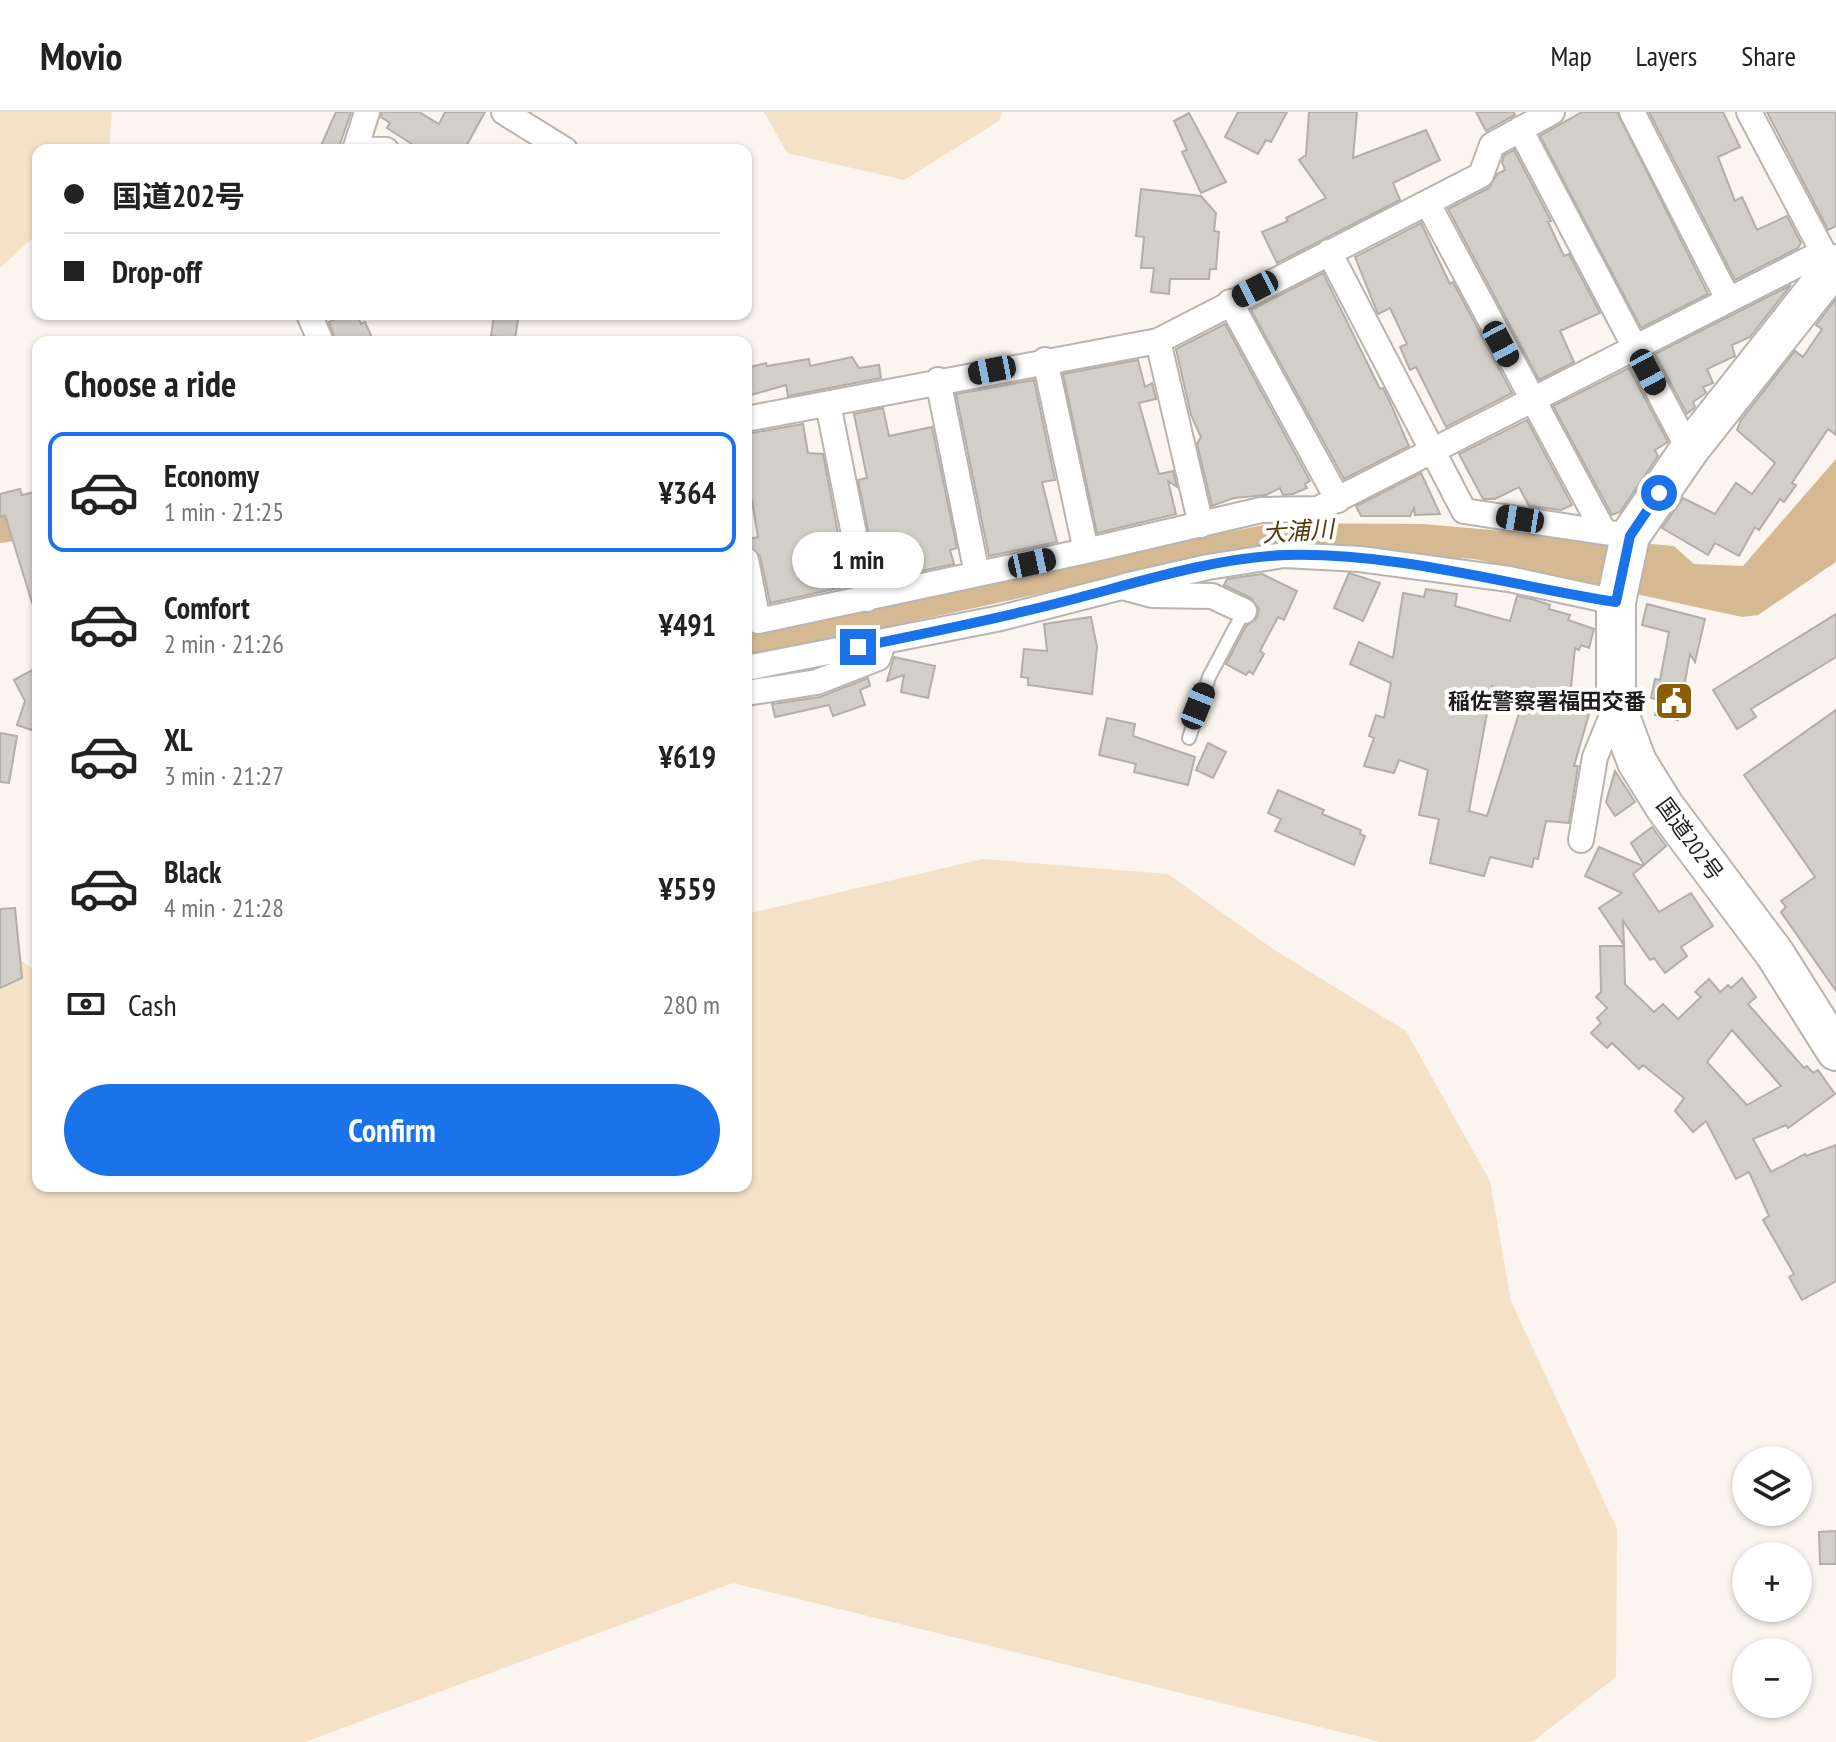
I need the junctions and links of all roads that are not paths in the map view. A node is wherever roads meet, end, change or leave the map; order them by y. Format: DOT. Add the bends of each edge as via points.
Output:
graph roads {
  1 [pos="367,112"];
  2 [pos="504,112"];
  3 [pos="1552,112"];
  4 [pos="1632,112"];
  5 [pos="1749,112"];
  6 [pos="1520,129"];
  7 [pos="357,144"];
  8 [pos="555,144"];
  9 [pos="1428,204"];
  10 [pos="1329,252"];
  11 [pos="1830,261"];
  12 [pos="1728,299"];
  13 [pos="1230,302"];
  14 [pos="1158,341"];
  15 [pos="1634,346"];
  16 [pos="1045,360"];
  17 [pos="938,380"];
  18 [pos="1530,400"];
  19 [pos="828,404"];
  20 [pos="752,418"];
  21 [pos="1433,450"];
  22 [pos="1689,450"];
  23 [pos="1338,500"];
  24 [pos="1201,525"];
  25 [pos="1620,538"];
  26 [pos="1086,551"];
  27 [pos="1208,567"];
  28 [pos="977,574"];
  29 [pos="1122,587"];
  30 [pos="752,590"];
  31 [pos="1212,596"];
  32 [pos="867,599"];
  33 [pos="1616,602"];
  34 [pos="1244,611"];
  35 [pos="884,641"];
  36 [pos="752,667"];
  37 [pos="752,692"];
  38 [pos="1616,706"];
  39 [pos="1189,738"];
  40 [pos="1581,840"];
  41 [pos="1836,1051"];
  1 -- 7 [label="street"];
  2 -- 8 [label="street"];
  3 -- 6 [label="street"];
  4 -- 12 [label="street"];
  5 -- 11 [label="street"];
  6 -- 9 [label="street" via="1492,145 1481,175"];
  6 -- 15 [label="street"];
  9 -- 10 [label="street"];
  9 -- 18 [label="street"];
  10 -- 13 [label="street"];
  10 -- 21 [label="street"];
  11 -- 12 [label="street"];
  11 -- 22 [label="highway"];
  12 -- 15 [label="street"];
  13 -- 14 [label="street"];
  13 -- 23 [label="street"];
  14 -- 16 [label="street"];
  14 -- 24 [label="street"];
  15 -- 18 [label="street"];
  15 -- 22 [label="street"];
  16 -- 17 [label="street"];
  16 -- 26 [label="street"];
  17 -- 19 [label="street"];
  17 -- 28 [label="street"];
  18 -- 21 [label="street"];
  18 -- 25 [label="street"];
  19 -- 20 [label="street"];
  19 -- 32 [label="street"];
  21 -- 23 [label="street"];
  21 -- 25 [label="street" via="1464,511"];
  22 -- 25 [label="highway"];
  23 -- 24 [label="street" via="1318,509 1261,510"];
  24 -- 26 [label="street"];
  25 -- 33 [label="highway, 国道202号"];
  26 -- 28 [label="street"];
  27 -- 29 [label="street"];
  27 -- 31 [label="street"];
  27 -- 33 [label="street" via="1284,555 1360,559 1509,579"];
  28 -- 32 [label="street"];
  29 -- 31 [label="street" via="1152,595"];
  29 -- 35 [label="street"];
  30 -- 32 [label="street" via="758,621"];
  31 -- 34 [label="street"];
  33 -- 38 [label="highway, 国道202号"];
  34 -- 39 [label="lane" via="1209,677"];
  35 -- 36 [label="street"];
  35 -- 37 [label="street" via="878,658 817,682"];
  38 -- 40 [label="street" via="1595,757"];
  38 -- 41 [label="highway, 国道202号" via="1637,762 1665,807 1775,954"];
}
